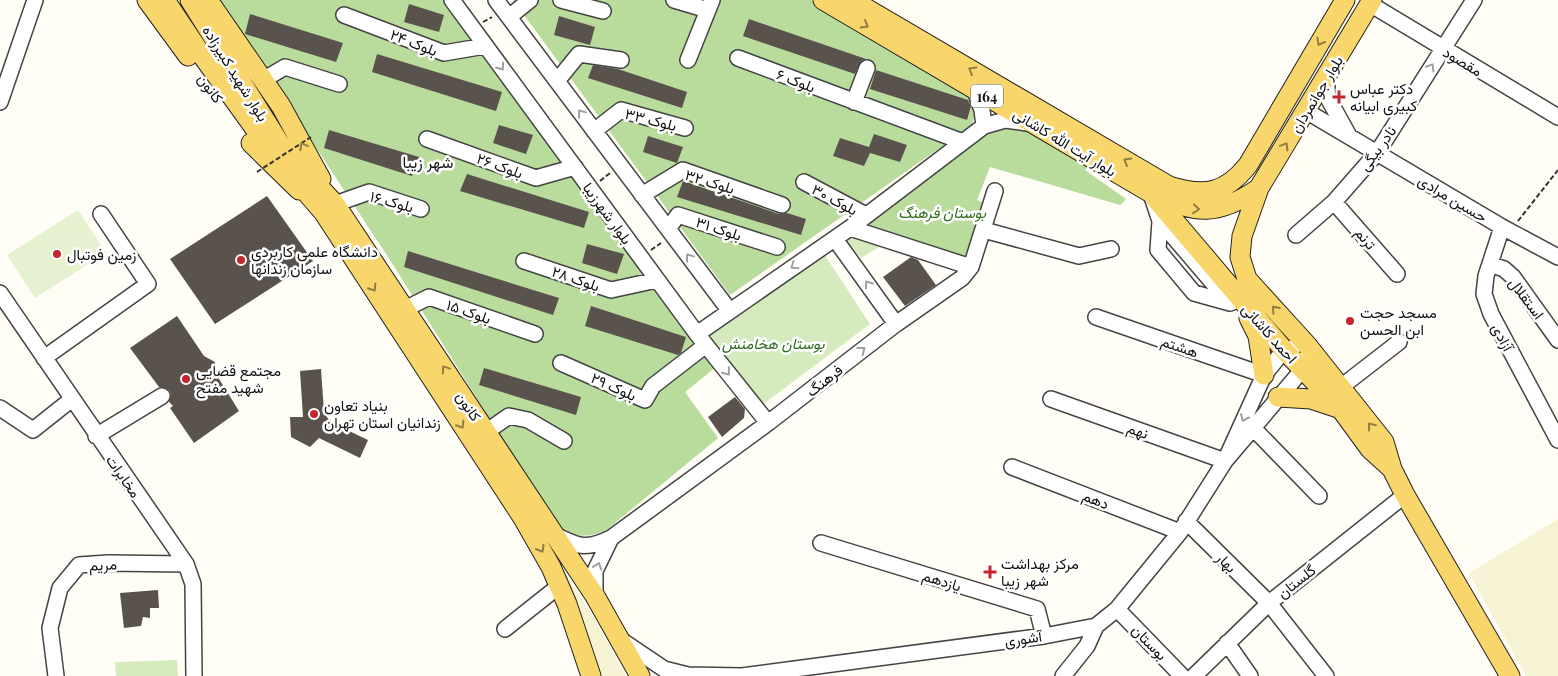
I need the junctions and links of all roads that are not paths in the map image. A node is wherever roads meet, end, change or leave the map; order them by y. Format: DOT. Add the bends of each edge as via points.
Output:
graph roads {
  1 [pos="35,0"];
  2 [pos="148,0"];
  3 [pos="165,0"];
  4 [pos="190,0"];
  5 [pos="208,0"];
  6 [pos="452,0"];
  7 [pos="530,0"];
  8 [pos="561,0"];
  9 [pos="674,0"];
  10 [pos="822,0"];
  11 [pos="852,0"];
  12 [pos="1345,0"];
  13 [pos="1474,0"];
  14 [pos="1371,2"];
  15 [pos="710,5"];
  16 [pos="503,9"];
  17 [pos="603,11"];
  18 [pos="344,15"];
  19 [pos="486,46"];
  20 [pos="1443,49"];
  21 [pos="738,58"];
  22 [pos="621,60"];
  23 [pos="688,60"];
  24 [pos="6,68"];
  25 [pos="866,68"];
  26 [pos="1326,78"];
  27 [pos="263,80"];
  28 [pos="557,81"];
  29 [pos="339,84"];
  30 [pos="974,88"];
  31 [pos="0,102"];
  32 [pos="854,102"];
  33 [pos="1306,111"];
  34 [pos="1558,117"];
  35 [pos="984,126"];
  36 [pos="1040,127"];
  37 [pos="685,128"];
  38 [pos="594,131"];
  39 [pos="1350,137"];
  40 [pos="427,139"];
  41 [pos="963,142"];
  42 [pos="276,149"];
  43 [pos="1377,153"];
  44 [pos="1248,165"];
  45 [pos="575,167"];
  46 [pos="804,182"];
  47 [pos="1259,188"];
  48 [pos="995,191"];
  49 [pos="1151,194"];
  50 [pos="642,195"];
  51 [pos="1334,202"];
  52 [pos="782,205"];
  53 [pos="330,208"];
  54 [pos="421,208"];
  55 [pos="101,214"];
  56 [pos="866,215"];
  57 [pos="1160,221"];
  58 [pos="850,228"];
  59 [pos="1506,229"];
  60 [pos="984,230"];
  61 [pos="670,233"];
  62 [pos="1296,235"];
  63 [pos="834,238"];
  64 [pos="777,247"];
  65 [pos="1111,249"];
  66 [pos="1558,257"];
  67 [pos="524,261"];
  68 [pos="1490,264"];
  69 [pos="971,267"];
  70 [pos="1397,274"];
  71 [pos="657,280"];
  72 [pos="710,285"];
  73 [pos="0,293"];
  74 [pos="1235,301"];
  75 [pos="678,308"];
  76 [pos="405,309"];
  77 [pos="729,310"];
  78 [pos="1096,317"];
  79 [pos="896,324"];
  80 [pos="535,334"];
  81 [pos="702,339"];
  82 [pos="1558,340"];
  83 [pos="1399,342"];
  84 [pos="1307,345"];
  85 [pos="1284,350"];
  86 [pos="44,358"];
  87 [pos="561,362"];
  88 [pos="1303,368"];
  89 [pos="1264,375"];
  90 [pos="1341,388"];
  91 [pos="162,396"];
  92 [pos="1278,397"];
  93 [pos="72,399"];
  94 [pos="1051,399"];
  95 [pos="0,408"];
  96 [pos="1340,408"];
  97 [pos="768,423"];
  98 [pos="1253,428"];
  99 [pos="486,432"];
  100 [pos="96,436"];
  101 [pos="1558,440"];
  102 [pos="564,441"];
  103 [pos="1225,461"];
  104 [pos="498,465"];
  105 [pos="1012,467"];
  106 [pos="1392,469"];
  107 [pos="1405,494"];
  108 [pos="1319,496"];
  109 [pos="523,502"];
  110 [pos="1183,526"];
  111 [pos="555,535"];
  112 [pos="611,538"];
  113 [pos="821,542"];
  114 [pos="186,564"];
  115 [pos="559,586"];
  116 [pos="595,596"];
  117 [pos="1269,603"];
  118 [pos="1117,609"];
  119 [pos="1096,626"];
  120 [pos="506,629"];
  121 [pos="1044,636"];
  122 [pos="620,639"];
  123 [pos="1227,643"];
  124 [pos="56,676"];
  125 [pos="194,676"];
  126 [pos="590,676"];
  127 [pos="640,676"];
  128 [pos="742,676"];
  129 [pos="1063,676"];
  130 [pos="1182,676"];
  131 [pos="1194,676"];
  132 [pos="1250,676"];
  133 [pos="1326,676"];
  134 [pos="1510,676"];
  1 -- 24 [label="street"];
  2 -- 53 [label="main road, کانون" via="254,147"];
  3 -- 42 [label="main road, بلوار شهید کبیرزاده" via="201,54"];
  4 -- 42 [label="main road, بلوار شهید کبیرزاده"];
  5 -- 27 [label="main road"];
  6 -- 19 [label="street, بلوار شهرزیبا"];
  7 -- 16 [label="street"];
  8 -- 17 [label="street"];
  9 -- 15 [label="street"];
  10 -- 30 [label="main road, بلوار آیت الله کاشانی / 164, one-way"];
  44 -- 11 [label="main road, بلوار آیت الله کاشانی / 164, one-way" via="1236,179 1222,188 1204,193 1169,186"];
  12 -- 44 [label="main road, بلوار جوانمردان, one-way"];
  13 -- 20 [label="street, نادر بیگی"];
  14 -- 20 [label="street, مقصود"];
  14 -- 26 [label="main road, بلوار جوانمردان"];
  15 -- 23 [label="street"];
  16 -- 28 [label="street"];
  18 -- 19 [label="street, بلوک ۲۴" via="444,53"];
  19 -- 45 [label="street, بلوار شهرزیبا, one-way"];
  20 -- 34 [label="street, مقصود"];
  43 -- 20 [label="street, نادر بیگی, one-way"];
  21 -- 32 [label="street, بلوک ۶"];
  22 -- 28 [label="street" via="579,54"];
  24 -- 31 [label="street"];
  25 -- 32 [label="street"];
  26 -- 33 [label="main road, بلوار جوانمردان"];
  26 -- 39 [label="street, حسین مرادی" via="1328,98"];
  27 -- 29 [label="street" via="285,67"];
  53 -- 27 [label="main road, one-way" via="281,106"];
  38 -- 28 [label="street, one-way"];
  30 -- 35 [label="street"];
  30 -- 36 [label="main road, بلوار آیت الله کاشانی / 164"];
  32 -- 41 [label="street, بلوک ۶"];
  33 -- 39 [label="street, حسین مرادی"];
  47 -- 33 [label="main road, بلوار جوانمردان, one-way"];
  35 -- 36 [label="street" via="1020,120"];
  35 -- 41 [label="street"];
  36 -- 49 [label="main road, بلوار آیت الله کاشانی / 164"];
  37 -- 38 [label="street, بلوک ۳۳" via="621,110"];
  38 -- 50 [label="street"];
  39 -- 43 [label="street, حسین مرادی"];
  40 -- 45 [label="street, بلوک ۲۶" via="536,178"];
  41 -- 56 [label="street"];
  42 -- 53 [label="main road, کانون"];
  43 -- 51 [label="street, نادر بیگی"];
  43 -- 59 [label="street, حسین مرادی"];
  45 -- 71 [label="street, بلوار شهرزیبا"];
  46 -- 56 [label="street, بلوک ۳۰"];
  49 -- 47 [label="main road, one-way" via="1177,206 1198,210 1221,209"];
  84 -- 47 [label="main road, احمد کاشانی / 164, one-way" via="1247,278 1240,257 1242,236"];
  48 -- 60 [label="street, فرهنگ"];
  49 -- 57 [label="street"];
  49 -- 74 [label="main road, احمد کاشانی / 164"];
  50 -- 52 [label="street, بلوک ۳۲" via="683,170"];
  50 -- 61 [label="street"];
  51 -- 62 [label="street, نادر بیگی"];
  51 -- 70 [label="street, ترنم"];
  53 -- 54 [label="street, بلوک ۱۶" via="369,192"];
  53 -- 76 [label="main road, کانون"];
  53 -- 104 [label="main road, کانون, one-way"];
  55 -- 86 [label="street" via="148,284"];
  56 -- 58 [label="street"];
  57 -- 74 [label="street"];
  57 -- 74 [label="street" via="1159,237 1212,298"];
  58 -- 63 [label="street"];
  58 -- 69 [label="street"];
  59 -- 66 [label="street, حسین مرادی"];
  59 -- 68 [label="street, آزادی"];
  60 -- 65 [label="street" via="1079,256"];
  60 -- 69 [label="street, فرهنگ"];
  61 -- 64 [label="street, بلوک ۳۱" via="678,215"];
  72 -- 61 [label="street, one-way"];
  63 -- 77 [label="street, one-way"];
  79 -- 63 [label="street, one-way"];
  67 -- 71 [label="street, بلوک ۲۸" via="611,290"];
  68 -- 82 [label="street, استقلال" via="1504,269 1513,277"];
  68 -- 101 [label="street, آزادی" via="1484,294 1491,314"];
  69 -- 79 [label="street, فرهنگ" via="962,278"];
  71 -- 75 [label="street, بلوار شهرزیبا"];
  72 -- 75 [label="street" via="715,305 712,312 697,316"];
  72 -- 77 [label="street"];
  73 -- 86 [label="street, مخابرات"];
  74 -- 85 [label="main road, احمد کاشانی / 164"];
  74 -- 89 [label="main road" via="1258,336"];
  75 -- 81 [label="street, بلوار شهرزیبا"];
  76 -- 80 [label="street, بلوک ۱۵" via="430,297"];
  99 -- 76 [label="main road, کانون, one-way"];
  77 -- 81 [label="street"];
  78 -- 89 [label="street, هشتم"];
  97 -- 79 [label="street, فرهنگ, one-way"];
  81 -- 87 [label="street, بلوک ۲۹" via="652,386 645,400"];
  81 -- 97 [label="street, بلوار شهرزیبا, one-way"];
  83 -- 90 [label="street"];
  84 -- 85 [label="street"];
  84 -- 88 [label="street"];
  84 -- 90 [label="main road, احمد کاشانی / 164"];
  85 -- 88 [label="main road, احمد کاشانی / 164"];
  85 -- 89 [label="street"];
  86 -- 93 [label="street, مخابرات"];
  88 -- 92 [label="street"];
  88 -- 96 [label="main road, احمد کاشانی / 164"];
  89 -- 103 [label="street, one-way"];
  106 -- 90 [label="main road, احمد کاشانی / 164, one-way" via="1384,442"];
  91 -- 100 [label="street"];
  92 -- 96 [label="main road" via="1311,399"];
  92 -- 98 [label="street"];
  93 -- 95 [label="street" via="34,430"];
  93 -- 100 [label="street, مخابرات"];
  94 -- 103 [label="street, نهم"];
  96 -- 106 [label="main road, احمد کاشانی / 164" via="1370,449"];
  97 -- 112 [label="street, فرهنگ"];
  98 -- 103 [label="street"];
  98 -- 108 [label="street"];
  99 -- 102 [label="street" via="509,416 528,420"];
  99 -- 104 [label="main road, کانون"];
  100 -- 114 [label="street, مخابرات"];
  103 -- 110 [label="street, آشوری"];
  104 -- 109 [label="main road, کانون"];
  105 -- 110 [label="street, دهم"];
  106 -- 107 [label="main road, احمد کاشانی / 164"];
  107 -- 117 [label="street, گلستان"];
  107 -- 134 [label="main road, احمد کاشانی / 164"];
  109 -- 111 [label="main road, کانون"];
  109 -- 115 [label="main road, کانون, one-way"];
  110 -- 117 [label="street, بهار"];
  110 -- 118 [label="street, آشوری"];
  111 -- 112 [label="street" via="576,545 593,546"];
  111 -- 116 [label="main road, کانون"];
  116 -- 112 [label="street, one-way" via="595,571"];
  113 -- 121 [label="street, یازدهم" via="1037,609"];
  114 -- 124 [label="street, مریم" via="117,562 79,565 60,588 50,628"];
  114 -- 125 [label="street, مخابرات" via="193,584"];
  115 -- 120 [label="street"];
  115 -- 126 [label="main road, کانون"];
  116 -- 122 [label="main road, کانون"];
  117 -- 123 [label="street, گلستان"];
  117 -- 133 [label="street, بهار"];
  118 -- 119 [label="street, آشوری"];
  118 -- 130 [label="street, بوستان"];
  119 -- 121 [label="street, آشوری"];
  119 -- 129 [label="street" via="1087,646"];
  121 -- 128 [label="street, آشوری"];
  122 -- 127 [label="main road, کانون"];
  122 -- 128 [label="street, آشوری" via="664,669 688,675"];
  123 -- 131 [label="street, گلستان"];
  123 -- 132 [label="street"];
}
